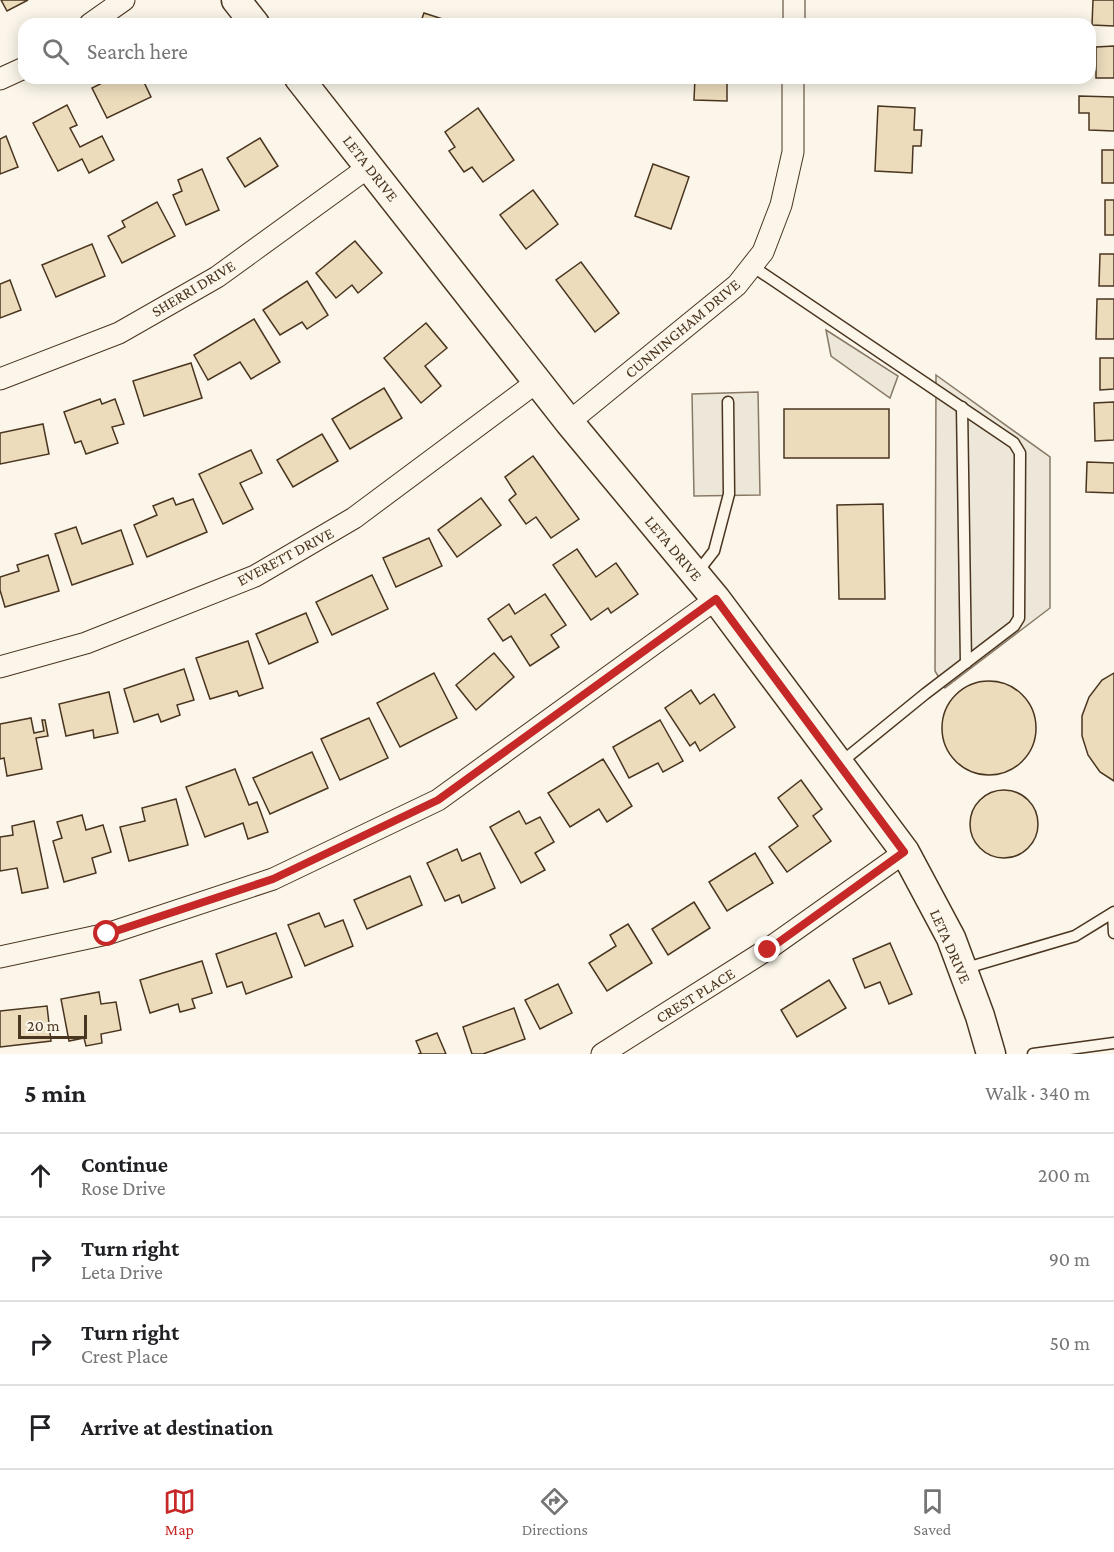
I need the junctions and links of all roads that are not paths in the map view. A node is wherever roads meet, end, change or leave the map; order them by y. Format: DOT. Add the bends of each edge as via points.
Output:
graph roads {
  1 [pos="124,0"];
  2 [pos="236,0"];
  3 [pos="794,0"];
  4 [pos="98,18"];
  5 [pos="250,18"];
  6 [pos="794,18"];
  7 [pos="18,71"];
  8 [pos="0,79"];
  9 [pos="304,84"];
  10 [pos="793,84"];
  11 [pos="370,166"];
  12 [pos="752,266"];
  13 [pos="0,379"];
  14 [pos="538,381"];
  15 [pos="728,402"];
  16 [pos="962,407"];
  17 [pos="569,422"];
  18 [pos="695,574"];
  19 [pos="716,599"];
  20 [pos="966,663"];
  21 [pos="0,668"];
  22 [pos="839,765"];
  23 [pos="904,852"];
  24 [pos="1113,912"];
  25 [pos="1114,933"];
  26 [pos="0,957"];
  27 [pos="962,969"];
  28 [pos="1114,1043"];
  29 [pos="602,1054"];
  30 [pos="991,1054"];
  31 [pos="1033,1054"];
  1 -- 4 [label="street"];
  2 -- 5 [label="street"];
  3 -- 6 [label="street"];
  7 -- 8 [label="street"];
  9 -- 11 [label="street, LETA DRIVE"];
  10 -- 12 [label="street, CUNNINGHAM DRIVE" via="793,152 781,205 763,252"];
  11 -- 13 [label="street, SHERRI DRIVE" via="217,277 119,333"];
  11 -- 14 [label="street, LETA DRIVE"];
  12 -- 16 [label="lane"];
  12 -- 17 [label="street, CUNNINGHAM DRIVE" via="737,285"];
  14 -- 17 [label="street, LETA DRIVE"];
  14 -- 21 [label="street, EVERETT DRIVE" via="354,518 255,576 86,643"];
  15 -- 18 [label="lane" via="729,494 714,551"];
  16 -- 20 [label="lane"];
  16 -- 20 [label="lane" via="1014,443 1020,453 1019,618"];
  17 -- 18 [label="street, LETA DRIVE"];
  18 -- 19 [label="street, LETA DRIVE"];
  19 -- 22 [label="street, LETA DRIVE"];
  19 -- 26 [label="street" via="438,800 273,879 107,934"];
  20 -- 22 [label="lane"];
  22 -- 23 [label="street, LETA DRIVE"];
  23 -- 27 [label="street, LETA DRIVE" via="951,938"];
  23 -- 29 [label="street, CREST PLACE" via="768,950"];
  24 -- 25 [label="lane"];
  24 -- 27 [label="lane" via="1075,936"];
  27 -- 30 [label="street, LETA DRIVE"];
  28 -- 31 [label="lane"];
}
